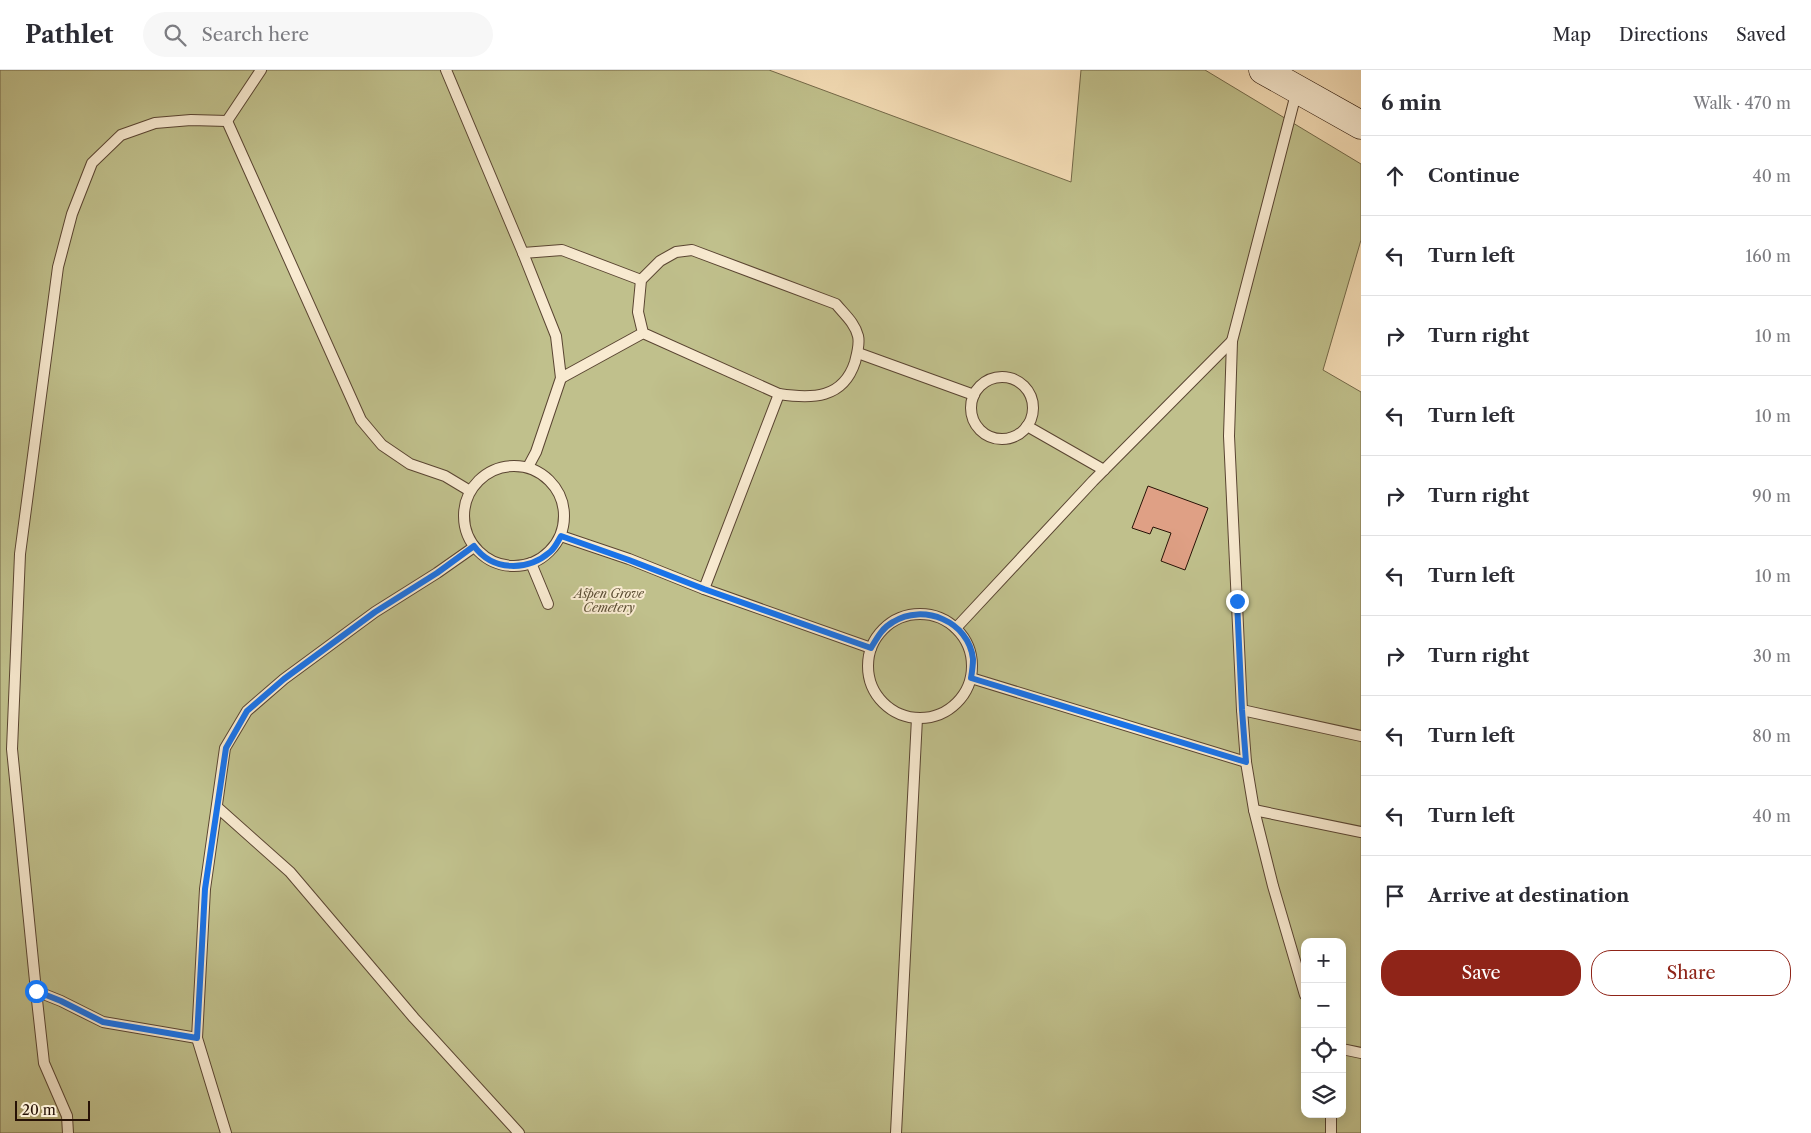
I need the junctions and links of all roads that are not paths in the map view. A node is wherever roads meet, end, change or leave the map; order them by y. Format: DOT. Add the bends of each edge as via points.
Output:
graph roads {
  1 [pos="261,70"];
  2 [pos="446,70"];
  3 [pos="1264,70"];
  4 [pos="1297,90"];
  5 [pos="226,121"];
  6 [pos="1361,125"];
  7 [pos="523,253"];
  8 [pos="640,280"];
  9 [pos="643,333"];
  10 [pos="1232,341"];
  11 [pos="858,353"];
  12 [pos="561,378"];
  13 [pos="779,394"];
  14 [pos="974,395"];
  15 [pos="1027,426"];
  16 [pos="528,467"];
  17 [pos="1104,470"];
  18 [pos="470,491"];
  19 [pos="561,536"];
  20 [pos="474,546"];
  21 [pos="531,563"];
  22 [pos="704,589"];
  23 [pos="548,604"];
  24 [pos="956,628"];
  25 [pos="871,648"];
  26 [pos="971,678"];
  27 [pos="1242,710"];
  28 [pos="917,718"];
  29 [pos="1361,736"];
  30 [pos="1246,762"];
  31 [pos="217,807"];
  32 [pos="1254,810"];
  33 [pos="1361,832"];
  34 [pos="1301,983"];
  35 [pos="36,991"];
  36 [pos="197,1038"];
  37 [pos="1346,1050"];
  38 [pos="1361,1053"];
  39 [pos="1331,1118"];
  40 [pos="68,1133"];
  41 [pos="226,1133"];
  42 [pos="519,1133"];
  43 [pos="896,1133"];
  44 [pos="1331,1133"];
  1 -- 5 [label="lane"];
  2 -- 7 [label="lane"];
  3 -- 4 [label="main road"];
  4 -- 6 [label="main road"];
  4 -- 10 [label="lane"];
  5 -- 18 [label="lane" via="361,420 382,445 410,464 445,476"];
  5 -- 35 [label="lane" via="155,123 120,135 92,163 72,214 58,267 20,554 12,749"];
  7 -- 8 [label="lane" via="562,250"];
  7 -- 12 [label="lane" via="556,336"];
  8 -- 9 [label="lane" via="638,312"];
  8 -- 11 [label="lane" via="676,252 692,250 836,304 859,336"];
  9 -- 12 [label="lane"];
  9 -- 13 [label="lane"];
  10 -- 17 [label="lane"];
  10 -- 27 [label="lane" via="1229,436"];
  11 -- 13 [label="lane" via="851,373 838,387 821,396 802,398"];
  11 -- 14 [label="lane"];
  12 -- 16 [label="lane"];
  13 -- 22 [label="lane"];
  14 -- 15 [label="lane" via="970,409 972,419 984,434 1004,439 1014,437"];
  14 -- 15 [label="lane" via="991,378 1012,378 1022,384 1033,402"];
  15 -- 17 [label="lane"];
  16 -- 18 [label="lane" via="494,470 480,478"];
  16 -- 19 [label="lane" via="544,475 556,487 563,502 565,519"];
  17 -- 24 [label="lane"];
  18 -- 20 [label="lane" via="464,522"];
  19 -- 21 [label="lane" via="552,550"];
  19 -- 22 [label="lane"];
  20 -- 21 [label="lane" via="491,561 507,566"];
  20 -- 31 [label="lane" via="375,612 284,679 247,711 226,748"];
  21 -- 23 [label="lane"];
  22 -- 25 [label="lane"];
  24 -- 25 [label="lane" via="942,618 908,615 879,633"];
  24 -- 26 [label="lane" via="967,642 973,658"];
  25 -- 28 [label="lane" via="870,682 878,697 890,709"];
  26 -- 28 [label="lane" via="966,692 955,706 940,715"];
  26 -- 30 [label="lane"];
  27 -- 29 [label="lane"];
  27 -- 30 [label="lane"];
  28 -- 43 [label="lane"];
  30 -- 32 [label="lane"];
  31 -- 36 [label="lane" via="205,889"];
  31 -- 42 [label="lane" via="290,872 414,1018"];
  32 -- 33 [label="lane"];
  32 -- 34 [label="lane"];
  35 -- 36 [label="lane" via="103,1022"];
  35 -- 40 [label="lane" via="44,1063 66,1116"];
  36 -- 41 [label="lane"];
  37 -- 38 [label="lane"];
  39 -- 44 [label="lane"];
}
